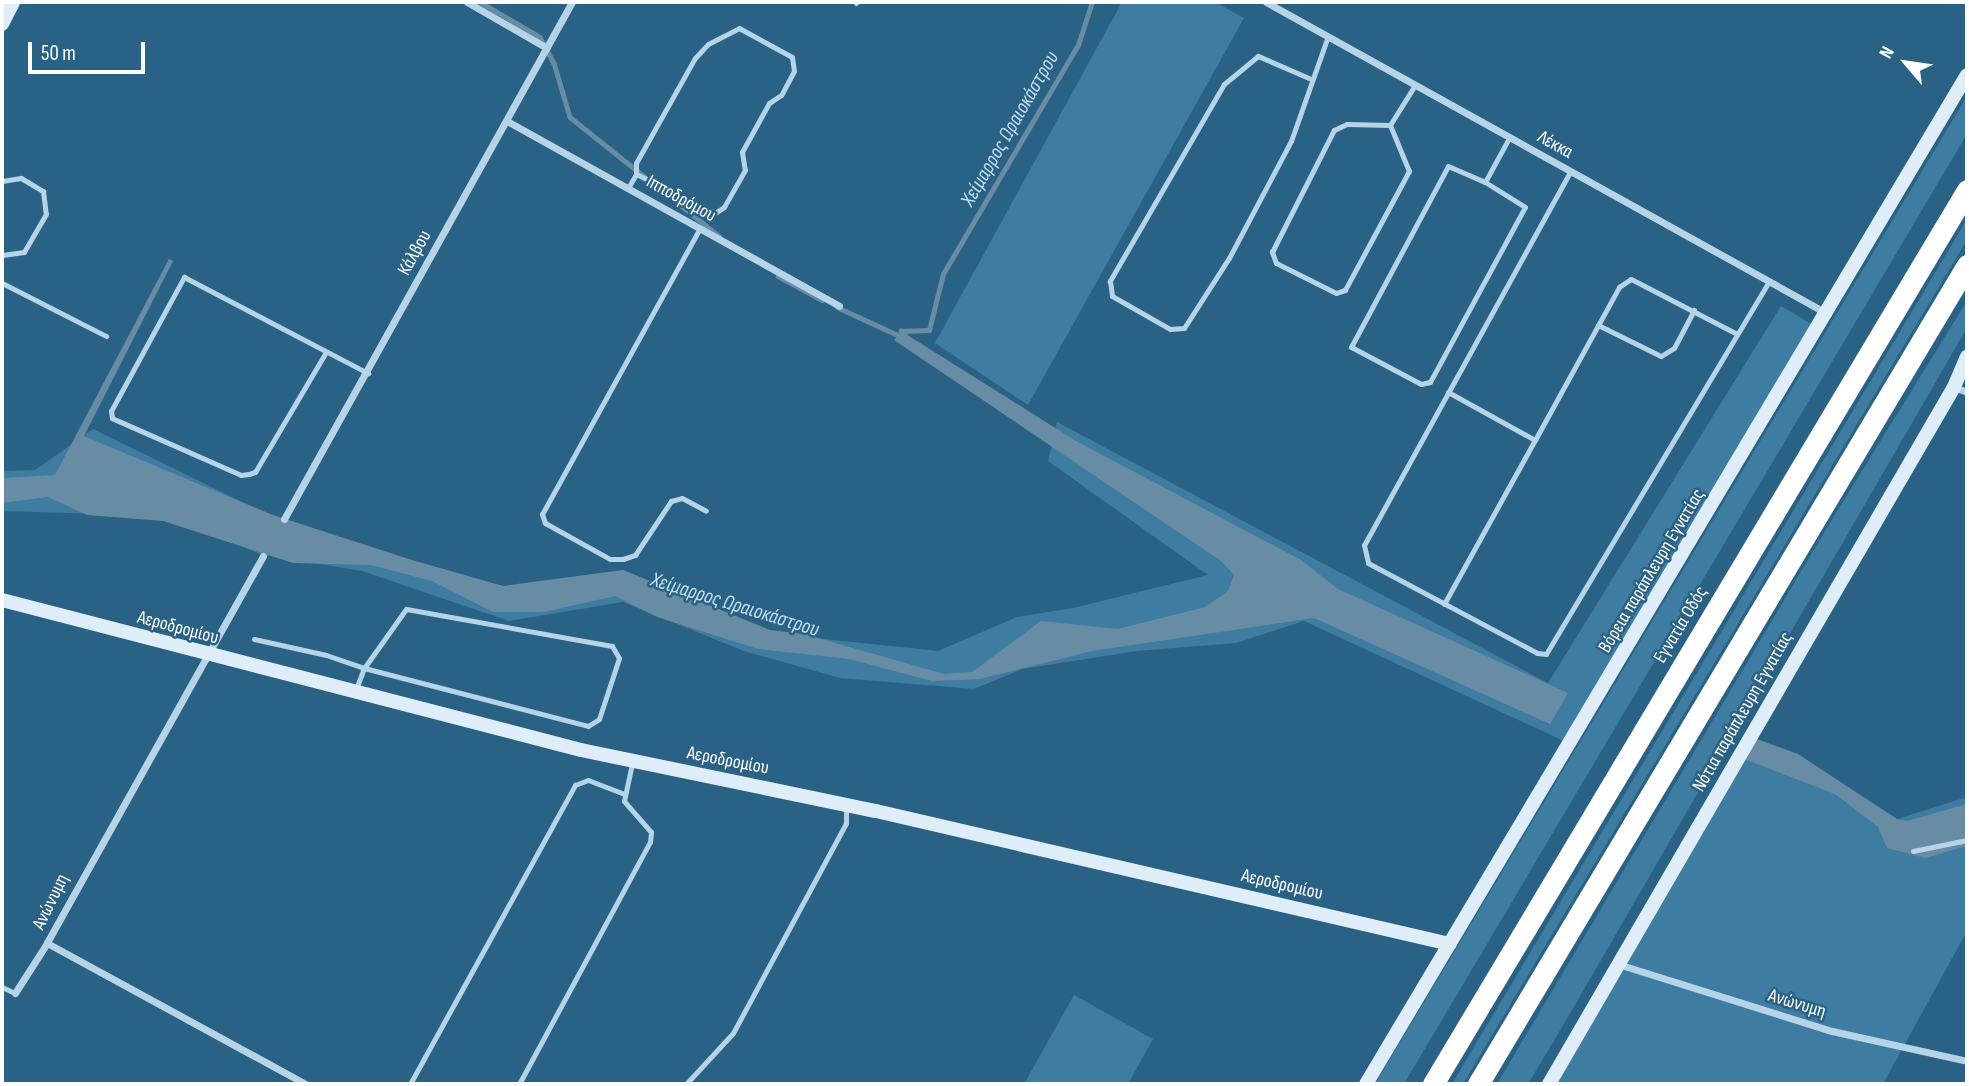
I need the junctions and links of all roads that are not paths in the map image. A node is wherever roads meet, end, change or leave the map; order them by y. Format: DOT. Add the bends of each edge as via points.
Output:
graph roads {
  1 [pos="13,2"];
  2 [pos="467,2"];
  3 [pos="572,2"];
  4 [pos="1266,2"];
  5 [pos="2,24"];
  6 [pos="1328,36"];
  7 [pos="547,48"];
  8 [pos="1967,75"];
  9 [pos="1311,79"];
  10 [pos="1415,85"];
  11 [pos="507,121"];
  12 [pos="1390,125"];
  13 [pos="1509,138"];
  14 [pos="1570,172"];
  15 [pos="636,174"];
  16 [pos="2,181"];
  17 [pos="1485,181"];
  18 [pos="628,188"];
  19 [pos="1967,190"];
  20 [pos="701,228"];
  21 [pos="2,255"];
  22 [pos="1967,265"];
  23 [pos="1769,281"];
  24 [pos="2,283"];
  25 [pos="839,306"];
  26 [pos="1694,310"];
  27 [pos="1828,314"];
  28 [pos="1598,325"];
  29 [pos="1737,334"];
  30 [pos="106,336"];
  31 [pos="326,352"];
  32 [pos="1967,357"];
  33 [pos="368,373"];
  34 [pos="1961,389"];
  35 [pos="1448,392"];
  36 [pos="1535,440"];
  37 [pos="706,511"];
  38 [pos="284,519"];
  39 [pos="263,556"];
  40 [pos="2,600"];
  41 [pos="1444,604"];
  42 [pos="254,639"];
  43 [pos="205,655"];
  44 [pos="364,668"];
  45 [pos="355,693"];
  46 [pos="632,762"];
  47 [pos="624,794"];
  48 [pos="846,805"];
  49 [pos="1967,840"];
  50 [pos="1913,851"];
  51 [pos="47,943"];
  52 [pos="1450,944"];
  53 [pos="1621,965"];
  54 [pos="2,987"];
  55 [pos="15,993"];
  56 [pos="1967,1061"];
  57 [pos="306,1084"];
  58 [pos="411,1084"];
  59 [pos="519,1084"];
  60 [pos="686,1084"];
  61 [pos="1366,1084"];
  62 [pos="1433,1084"];
  63 [pos="1478,1084"];
  64 [pos="1549,1084"];
  1 -- 5 [label="street"];
  2 -- 7 [label="street"];
  3 -- 7 [label="street, Κάλβου"];
  4 -- 6 [label="street, Λέκκα"];
  6 -- 9 [label="lane"];
  6 -- 10 [label="street, Λέκκα"];
  7 -- 11 [label="street, Κάλβου"];
  8 -- 27 [label="street, Βόρεια παράπλευρη Εγνατίας"];
  9 -- 9 [label="lane" via="1291,141 1229,258 1184,328 1170,329 1112,296 1110,281 1224,84 1258,56"];
  10 -- 12 [label="lane"];
  10 -- 13 [label="street, Λέκκα"];
  11 -- 18 [label="street, Ιπποδρόμου"];
  11 -- 33 [label="street, Κάλβου"];
  12 -- 12 [label="lane" via="1346,124 1334,130 1272,252 1276,263 1336,293 1345,290 1409,171"];
  13 -- 14 [label="street, Λέκκα"];
  13 -- 17 [label="lane"];
  14 -- 23 [label="street, Λέκκα"];
  14 -- 35 [label="lane"];
  15 -- 15 [label="lane" via="715,213 745,170 742,152 794,71 792,57 739,28 708,44 636,163"];
  15 -- 18 [label="lane"];
  16 -- 21 [label="lane" via="21,178 43,191 46,214 24,253"];
  17 -- 17 [label="lane" via="1448,166 1351,347 1421,384 1430,382 1524,213 1522,203"];
  18 -- 20 [label="street, Ιπποδρόμου"];
  19 -- 62 [label="highway, Εγνατία Οδός"];
  20 -- 25 [label="street, Ιπποδρόμου"];
  20 -- 37 [label="lane" via="542,514 545,523 599,553 623,559 635,555 671,501 682,498"];
  22 -- 63 [label="highway"];
  23 -- 27 [label="street, Λέκκα"];
  23 -- 29 [label="lane"];
  24 -- 30 [label="lane"];
  26 -- 28 [label="lane" via="1631,279 1619,287"];
  26 -- 28 [label="lane" via="1674,348 1661,356"];
  26 -- 29 [label="lane"];
  27 -- 52 [label="street, Βόρεια παράπλευρη Εγνατίας"];
  28 -- 36 [label="lane"];
  29 -- 41 [label="lane" via="1546,654 1536,653"];
  31 -- 31 [label="lane" via="184,277 111,411 112,418 241,475 249,474 255,472"];
  31 -- 33 [label="lane"];
  32 -- 34 [label="street, Νότια παράπλευρη Εγνατίας"];
  33 -- 38 [label="street, Κάλβου"];
  34 -- 53 [label="street, Νότια παράπλευρη Εγνατίας"];
  35 -- 36 [label="lane"];
  35 -- 41 [label="lane" via="1364,545 1368,563"];
  36 -- 41 [label="lane"];
  39 -- 43 [label="street, Ανώνυμη"];
  40 -- 43 [label="street, Αεροδρομίου"];
  42 -- 44 [label="lane"];
  43 -- 45 [label="street, Αεροδρομίου"];
  43 -- 51 [label="street, Ανώνυμη"];
  44 -- 44 [label="lane" via="588,726 599,719 619,658 611,646 418,608 407,609 399,617"];
  44 -- 45 [label="lane"];
  45 -- 46 [label="street, Αεροδρομίου"];
  46 -- 47 [label="lane"];
  46 -- 48 [label="street, Αεροδρομίου"];
  47 -- 58 [label="lane" via="588,780 575,785"];
  47 -- 59 [label="lane" via="624,801 651,832 650,842"];
  48 -- 52 [label="street, Αεροδρομίου"];
  48 -- 60 [label="lane" via="846,823 733,1033"];
  49 -- 50 [label="lane"];
  51 -- 55 [label="street"];
  51 -- 57 [label="street, Ανώνυμη"];
  52 -- 61 [label="street, Βόρεια παράπλευρη Εγνατίας"];
  53 -- 56 [label="street, Ανώνυμη" via="1832,1031"];
  53 -- 64 [label="street, Νότια παράπλευρη Εγνατίας"];
  54 -- 55 [label="lane"];
}
